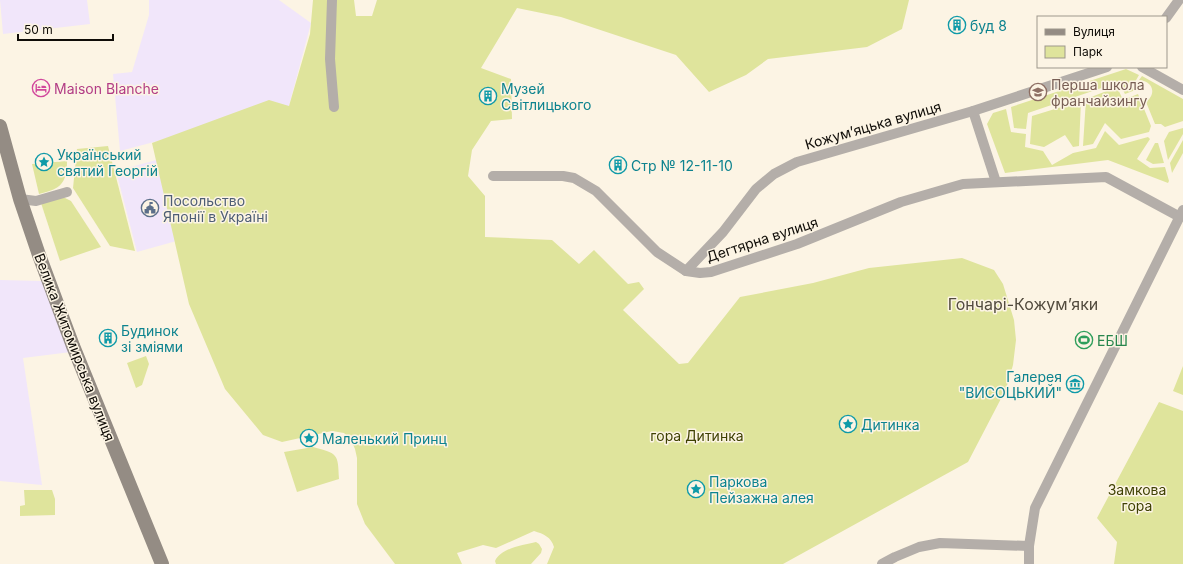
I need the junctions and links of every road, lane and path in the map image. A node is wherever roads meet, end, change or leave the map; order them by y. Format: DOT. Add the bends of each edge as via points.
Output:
graph roads {
  1 [pos="332,0"];
  2 [pos="1179,0"];
  3 [pos="1167,17"];
  4 [pos="1104,68"];
  5 [pos="1144,68"];
  6 [pos="1183,90"];
  7 [pos="334,107"];
  8 [pos="973,111"];
  9 [pos="0,128"];
  10 [pos="493,176"];
  11 [pos="996,182"];
  12 [pos="67,192"];
  13 [pos="20,199"];
  14 [pos="1181,213"];
  15 [pos="686,271"];
  16 [pos="1029,546"];
  17 [pos="162,564"];
  18 [pos="882,564"];
  19 [pos="1029,564"];
  1 -- 7 [label="street" via="330,59"];
  2 -- 3 [label="street"];
  4 -- 8 [label="street, Кожумʼяцька вулиця"];
  5 -- 6 [label="street"];
  8 -- 11 [label="street"];
  8 -- 15 [label="street, Кожумʼяцька вулиця" via="797,162 774,174 756,190 723,232"];
  9 -- 13 [label="main road, Велика Житомирська вулиця"];
  10 -- 15 [label="street, Дегтярна вулиця" via="574,178 596,192 657,252"];
  11 -- 14 [label="street, Дегтярна вулиця" via="1106,177"];
  11 -- 15 [label="street, Дегтярна вулиця" via="963,184 901,202 797,244 711,272"];
  12 -- 13 [label="street" via="36,200"];
  13 -- 17 [label="main road, Велика Житомирська вулиця" via="73,346"];
  14 -- 16 [label="street" via="1035,508"];
  16 -- 18 [label="street" via="940,543 919,547"];
  16 -- 19 [label="street"];
}
